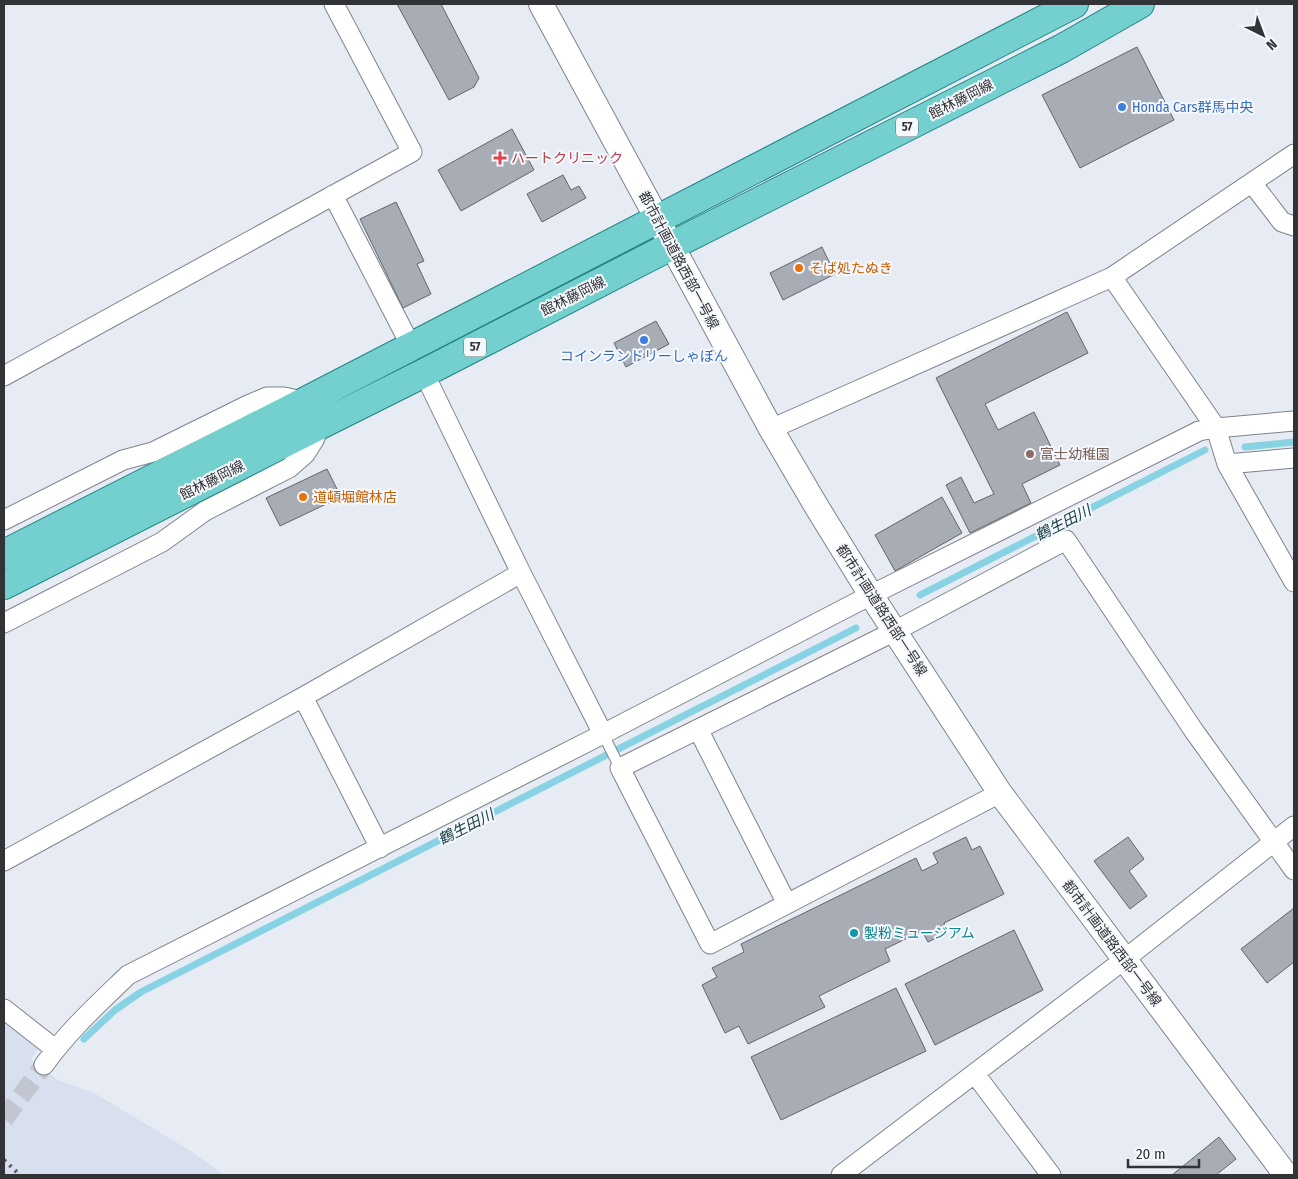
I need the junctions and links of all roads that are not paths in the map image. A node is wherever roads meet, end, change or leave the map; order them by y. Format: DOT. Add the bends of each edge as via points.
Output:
graph roads {
  1 [pos="334,4"];
  2 [pos="541,4"];
  3 [pos="1074,4"];
  4 [pos="1140,4"];
  5 [pos="1042,11"];
  6 [pos="1294,154"];
  7 [pos="1252,183"];
  8 [pos="334,195"];
  9 [pos="657,219"];
  10 [pos="1294,226"];
  11 [pos="671,246"];
  12 [pos="1112,276"];
  13 [pos="411,346"];
  14 [pos="424,373"];
  15 [pos="4,376"];
  16 [pos="302,403"];
  17 [pos="1294,421"];
  18 [pos="320,425"];
  19 [pos="1216,428"];
  20 [pos="771,429"];
  21 [pos="1294,458"];
  22 [pos="1227,464"];
  23 [pos="4,520"];
  24 [pos="4,554"];
  25 [pos="521,573"];
  26 [pos="1294,582"];
  27 [pos="4,585"];
  28 [pos="872,595"];
  29 [pos="4,622"];
  30 [pos="895,631"];
  31 [pos="303,697"];
  32 [pos="698,729"];
  33 [pos="605,738"];
  34 [pos="618,763"];
  35 [pos="1000,793"];
  36 [pos="1294,826"];
  37 [pos="1274,842"];
  38 [pos="380,848"];
  39 [pos="4,862"];
  40 [pos="1294,870"];
  41 [pos="787,904"];
  42 [pos="1125,959"];
  43 [pos="4,1009"];
  44 [pos="55,1049"];
  45 [pos="44,1065"];
  46 [pos="975,1074"];
  47 [pos="840,1175"];
  48 [pos="1051,1175"];
  49 [pos="1286,1175"];
  1 -- 8 [label="street" via="412,152"];
  2 -- 9 [label="street, 都市計画道路西部一号線"];
  3 -- 5 [label="main road, 館林藤岡線 / 57"];
  4 -- 11 [label="main road, 館林藤岡線 / 57" via="1061,49"];
  5 -- 9 [label="main road, 館林藤岡線 / 57"];
  6 -- 7 [label="street"];
  7 -- 10 [label="street" via="1282,222"];
  7 -- 12 [label="street"];
  8 -- 13 [label="street"];
  8 -- 15 [label="street"];
  9 -- 11 [label="street, 都市計画道路西部一号線"];
  9 -- 13 [label="main road, 館林藤岡線 / 57"];
  11 -- 14 [label="main road, 館林藤岡線 / 57"];
  11 -- 20 [label="street, 都市計画道路西部一号線"];
  12 -- 19 [label="street"];
  12 -- 20 [label="street"];
  13 -- 16 [label="main road, 館林藤岡線 / 57"];
  14 -- 18 [label="main road, 館林藤岡線 / 57"];
  14 -- 25 [label="street"];
  16 -- 23 [label="street" via="293,398 267,397 153,452 122,460"];
  16 -- 24 [label="main road, 館林藤岡線 / 57"];
  17 -- 19 [label="street"];
  18 -- 27 [label="main road, 館林藤岡線 / 57"];
  18 -- 29 [label="street" via="305,454 289,468 205,511 162,542"];
  19 -- 22 [label="street"];
  19 -- 28 [label="street" via="1199,430"];
  20 -- 28 [label="street, 都市計画道路西部一号線"];
  21 -- 22 [label="street"];
  22 -- 26 [label="street"];
  25 -- 31 [label="street"];
  25 -- 33 [label="street"];
  28 -- 30 [label="street, 都市計画道路西部一号線"];
  28 -- 33 [label="street"];
  30 -- 32 [label="street"];
  30 -- 35 [label="street, 都市計画道路西部一号線"];
  30 -- 37 [label="street" via="1066,540 1194,732"];
  31 -- 38 [label="street"];
  31 -- 39 [label="street"];
  32 -- 34 [label="street"];
  32 -- 41 [label="street"];
  33 -- 34 [label="lane"];
  33 -- 38 [label="street"];
  34 -- 41 [label="street" via="710,944"];
  35 -- 41 [label="street"];
  35 -- 42 [label="street, 都市計画道路西部一号線"];
  36 -- 37 [label="street"];
  37 -- 40 [label="street"];
  37 -- 42 [label="street"];
  38 -- 44 [label="street" via="128,975"];
  42 -- 46 [label="street"];
  42 -- 49 [label="street, 都市計画道路西部一号線"];
  43 -- 44 [label="street"];
  44 -- 45 [label="street"];
  46 -- 47 [label="street"];
  46 -- 48 [label="street"];
}
